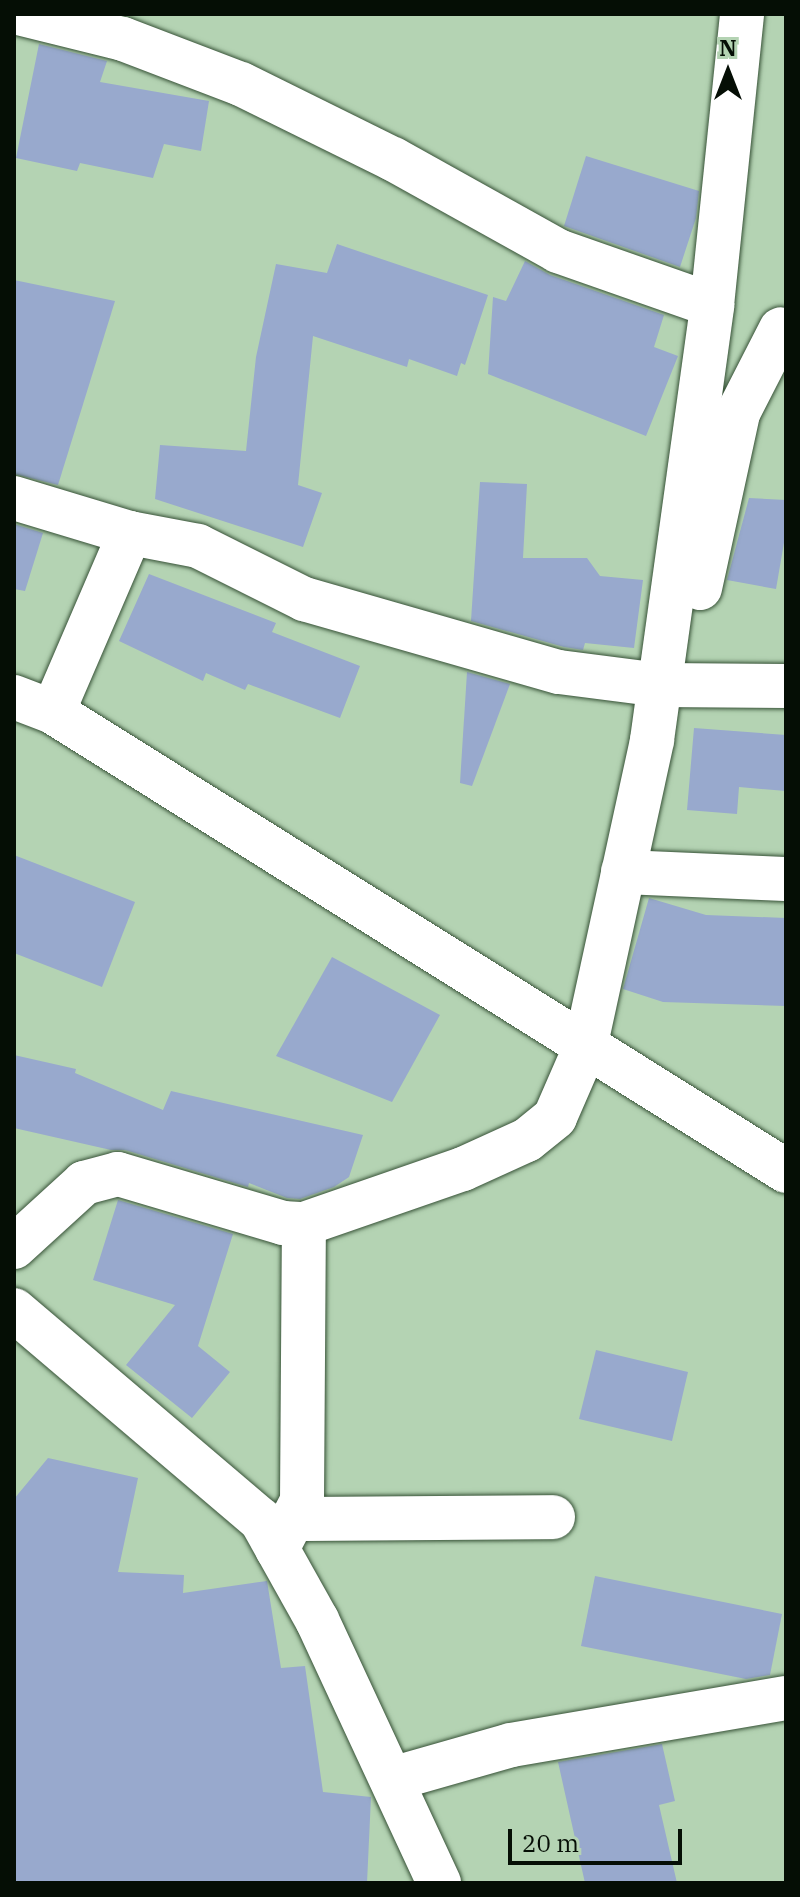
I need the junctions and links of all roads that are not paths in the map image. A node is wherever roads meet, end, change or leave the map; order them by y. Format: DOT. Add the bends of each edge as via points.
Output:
graph roads {
  1 [pos="22,14"];
  2 [pos="742,14"];
  3 [pos="712,305"];
  4 [pos="781,329"];
  5 [pos="14,498"];
  6 [pos="130,533"];
  7 [pos="667,635"];
  8 [pos="660,685"];
  9 [pos="786,686"];
  10 [pos="33,705"];
  11 [pos="623,872"];
  12 [pos="786,879"];
  13 [pos="585,1048"];
  14 [pos="786,1171"];
  15 [pos="304,1224"];
  16 [pos="14,1247"];
  17 [pos="14,1310"];
  18 [pos="553,1517"];
  19 [pos="285,1534"];
  20 [pos="786,1698"];
  21 [pos="392,1779"];
  22 [pos="426,1873"];
  1 -- 3 [label="street" via="123,39 241,84 393,159 558,251"];
  2 -- 3 [label="street"];
  3 -- 7 [label="street"];
  4 -- 7 [label="street" via="738,413 698,599"];
  5 -- 6 [label="street"];
  6 -- 8 [label="street" via="198,546 304,599 559,672"];
  6 -- 10 [label="street"];
  7 -- 8 [label="street"];
  8 -- 9 [label="street"];
  8 -- 11 [label="street"];
  10 -- 13 [label="street"];
  11 -- 12 [label="street"];
  11 -- 13 [label="street"];
  13 -- 14 [label="street"];
  13 -- 15 [label="street" via="555,1117 527,1140 463,1169"];
  15 -- 16 [label="street" via="283,1223 118,1174 84,1183"];
  15 -- 19 [label="street" via="302,1501"];
  17 -- 19 [label="street" via="261,1520"];
  18 -- 19 [label="street"];
  19 -- 21 [label="street" via="317,1620"];
  20 -- 21 [label="street" via="511,1745"];
  21 -- 22 [label="street"];
}
